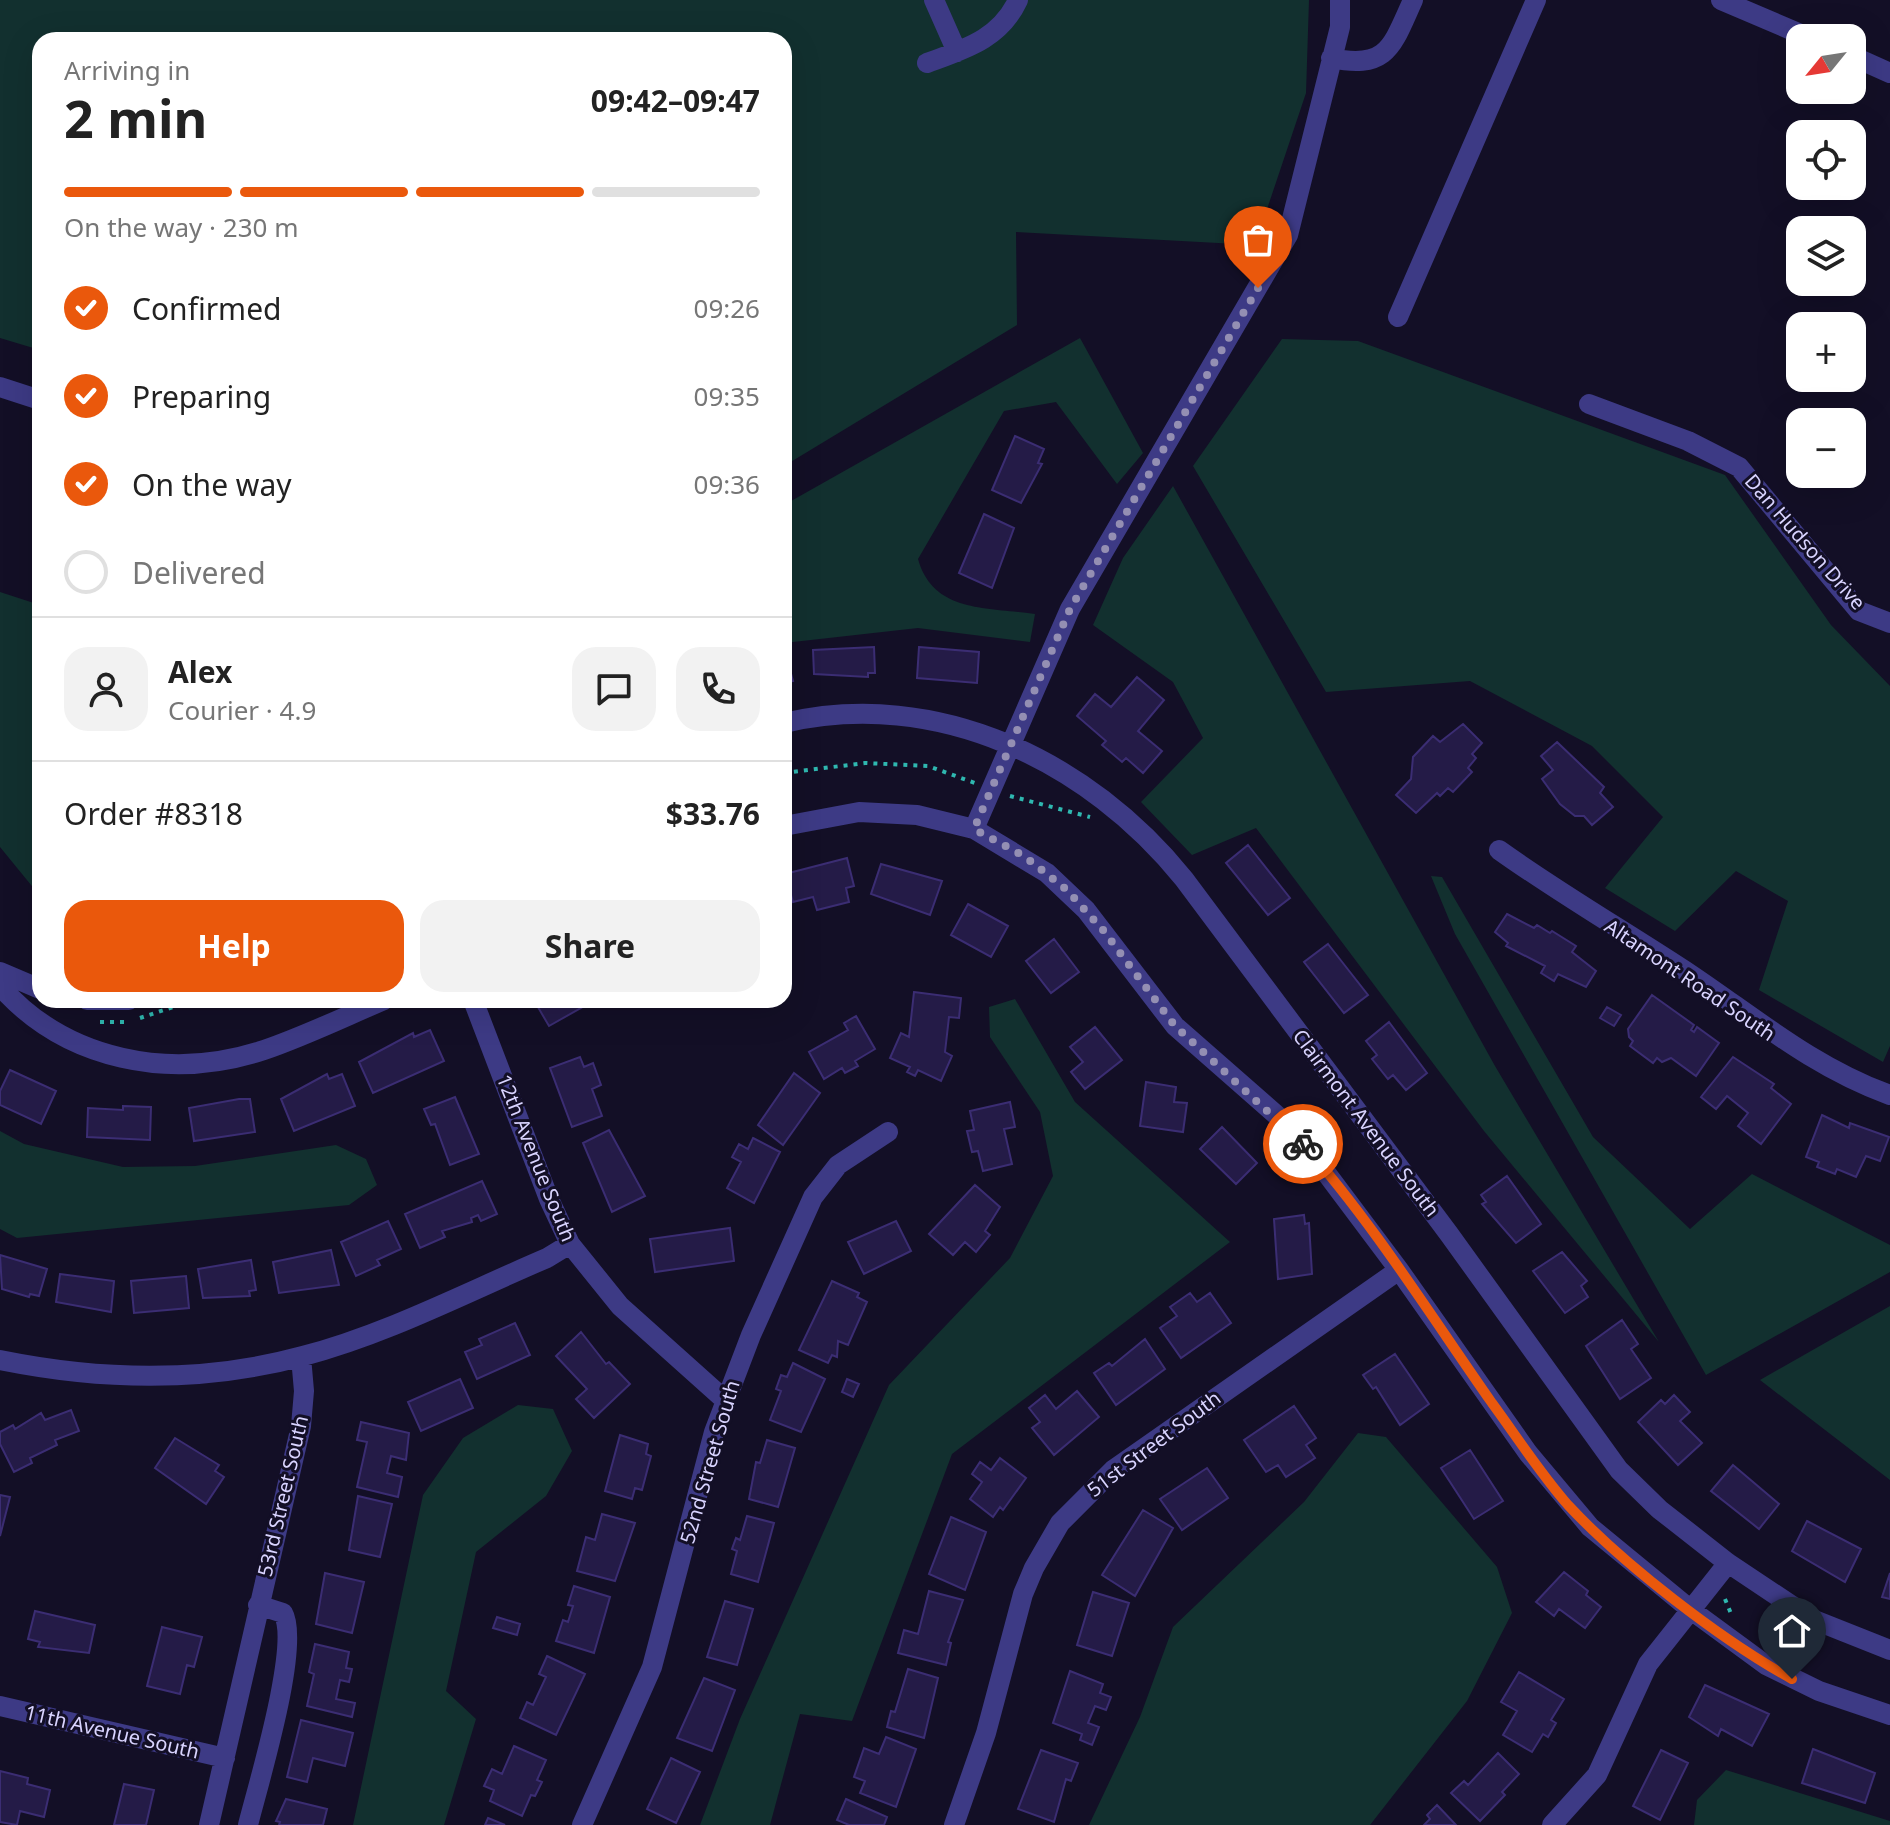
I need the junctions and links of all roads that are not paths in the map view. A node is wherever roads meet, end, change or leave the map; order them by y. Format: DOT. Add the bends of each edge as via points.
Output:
graph roads {
  1 [pos="934,0"];
  2 [pos="1018,0"];
  3 [pos="1340,0"];
  4 [pos="1413,0"];
  5 [pos="1536,0"];
  6 [pos="1721,0"];
  7 [pos="1786,28"];
  8 [pos="957,52"];
  9 [pos="1331,58"];
  10 [pos="1866,62"];
  11 [pos="927,63"];
  12 [pos="1890,73"];
  13 [pos="1398,317"];
  14 [pos="0,387"];
  15 [pos="32,397"];
  16 [pos="1589,404"];
  17 [pos="1890,623"];
  18 [pos="792,722"];
  19 [pos="1010,744"];
  20 [pos="792,824"];
  21 [pos="974,829"];
  22 [pos="1499,850"];
  23 [pos="0,972"];
  24 [pos="0,986"];
  25 [pos="32,986"];
  26 [pos="365,1008"];
  27 [pos="476,1008"];
  28 [pos="1890,1095"];
  29 [pos="888,1132"];
  30 [pos="570,1244"];
  31 [pos="1399,1270"];
  32 [pos="301,1357"];
  33 [pos="0,1360"];
  34 [pos="725,1400"];
  35 [pos="1728,1563"];
  36 [pos="258,1605"];
  37 [pos="1691,1610"];
  38 [pos="1890,1650"];
  39 [pos="0,1706"];
  40 [pos="1890,1715"];
  41 [pos="225,1758"];
  42 [pos="209,1825"];
  43 [pos="248,1825"];
  44 [pos="582,1825"];
  45 [pos="954,1825"];
  46 [pos="1552,1825"];
  1 -- 8 [label="street"];
  2 -- 8 [label="street" via="999,29"];
  3 -- 9 [label="street" via="1340,27"];
  4 -- 9 [label="street" via="1383,56 1361,64"];
  5 -- 13 [label="street"];
  6 -- 7 [label="street"];
  8 -- 11 [label="street"];
  9 -- 19 [label="street" via="1288,235 1070,609"];
  10 -- 12 [label="street"];
  14 -- 15 [label="street"];
  16 -- 17 [label="street, Dan Hudson Drive" via="1688,441 1739,467 1859,611"];
  18 -- 19 [label="street, Clairmont Avenue South" via="887,716 950,725"];
  19 -- 21 [label="street"];
  19 -- 35 [label="street, Clairmont Avenue South" via="1090,787 1162,852 1449,1234 1600,1447 1659,1509"];
  20 -- 21 [label="street" via="830,815 888,812"];
  21 -- 31 [label="street" via="1024,856 1076,900 1175,1026 1309,1150"];
  22 -- 28 [label="street, Altamont Road South" via="1783,1041 1839,1074"];
  23 -- 25 [label="street"];
  24 -- 26 [label="street" via="30,1016 77,1044 122,1058 176,1065 264,1050"];
  27 -- 30 [label="street, 12th Avenue South"];
  29 -- 34 [label="street, 52nd Street South" via="838,1165 813,1197"];
  30 -- 32 [label="street" via="387,1326"];
  30 -- 34 [label="street, 12th Avenue South" via="620,1306"];
  31 -- 37 [label="street" via="1568,1504"];
  31 -- 45 [label="street, 51st Street South" via="1113,1470 1060,1523 1023,1594 986,1733"];
  32 -- 33 [label="street" via="152,1376 77,1373"];
  32 -- 36 [label="street, 53rd Street South" via="301,1426"];
  34 -- 44 [label="street, 52nd Street South" via="652,1667"];
  35 -- 37 [label="street"];
  35 -- 38 [label="street, Clairmont Avenue South" via="1812,1619"];
  36 -- 41 [label="street, 53rd Street South"];
  36 -- 43 [label="street" via="283,1613 290,1637"];
  37 -- 40 [label="street" via="1792,1679"];
  37 -- 46 [label="street" via="1637,1684 1597,1775"];
  39 -- 41 [label="street, 11th Avenue South"];
  41 -- 42 [label="street, 53rd Street South"];
}
